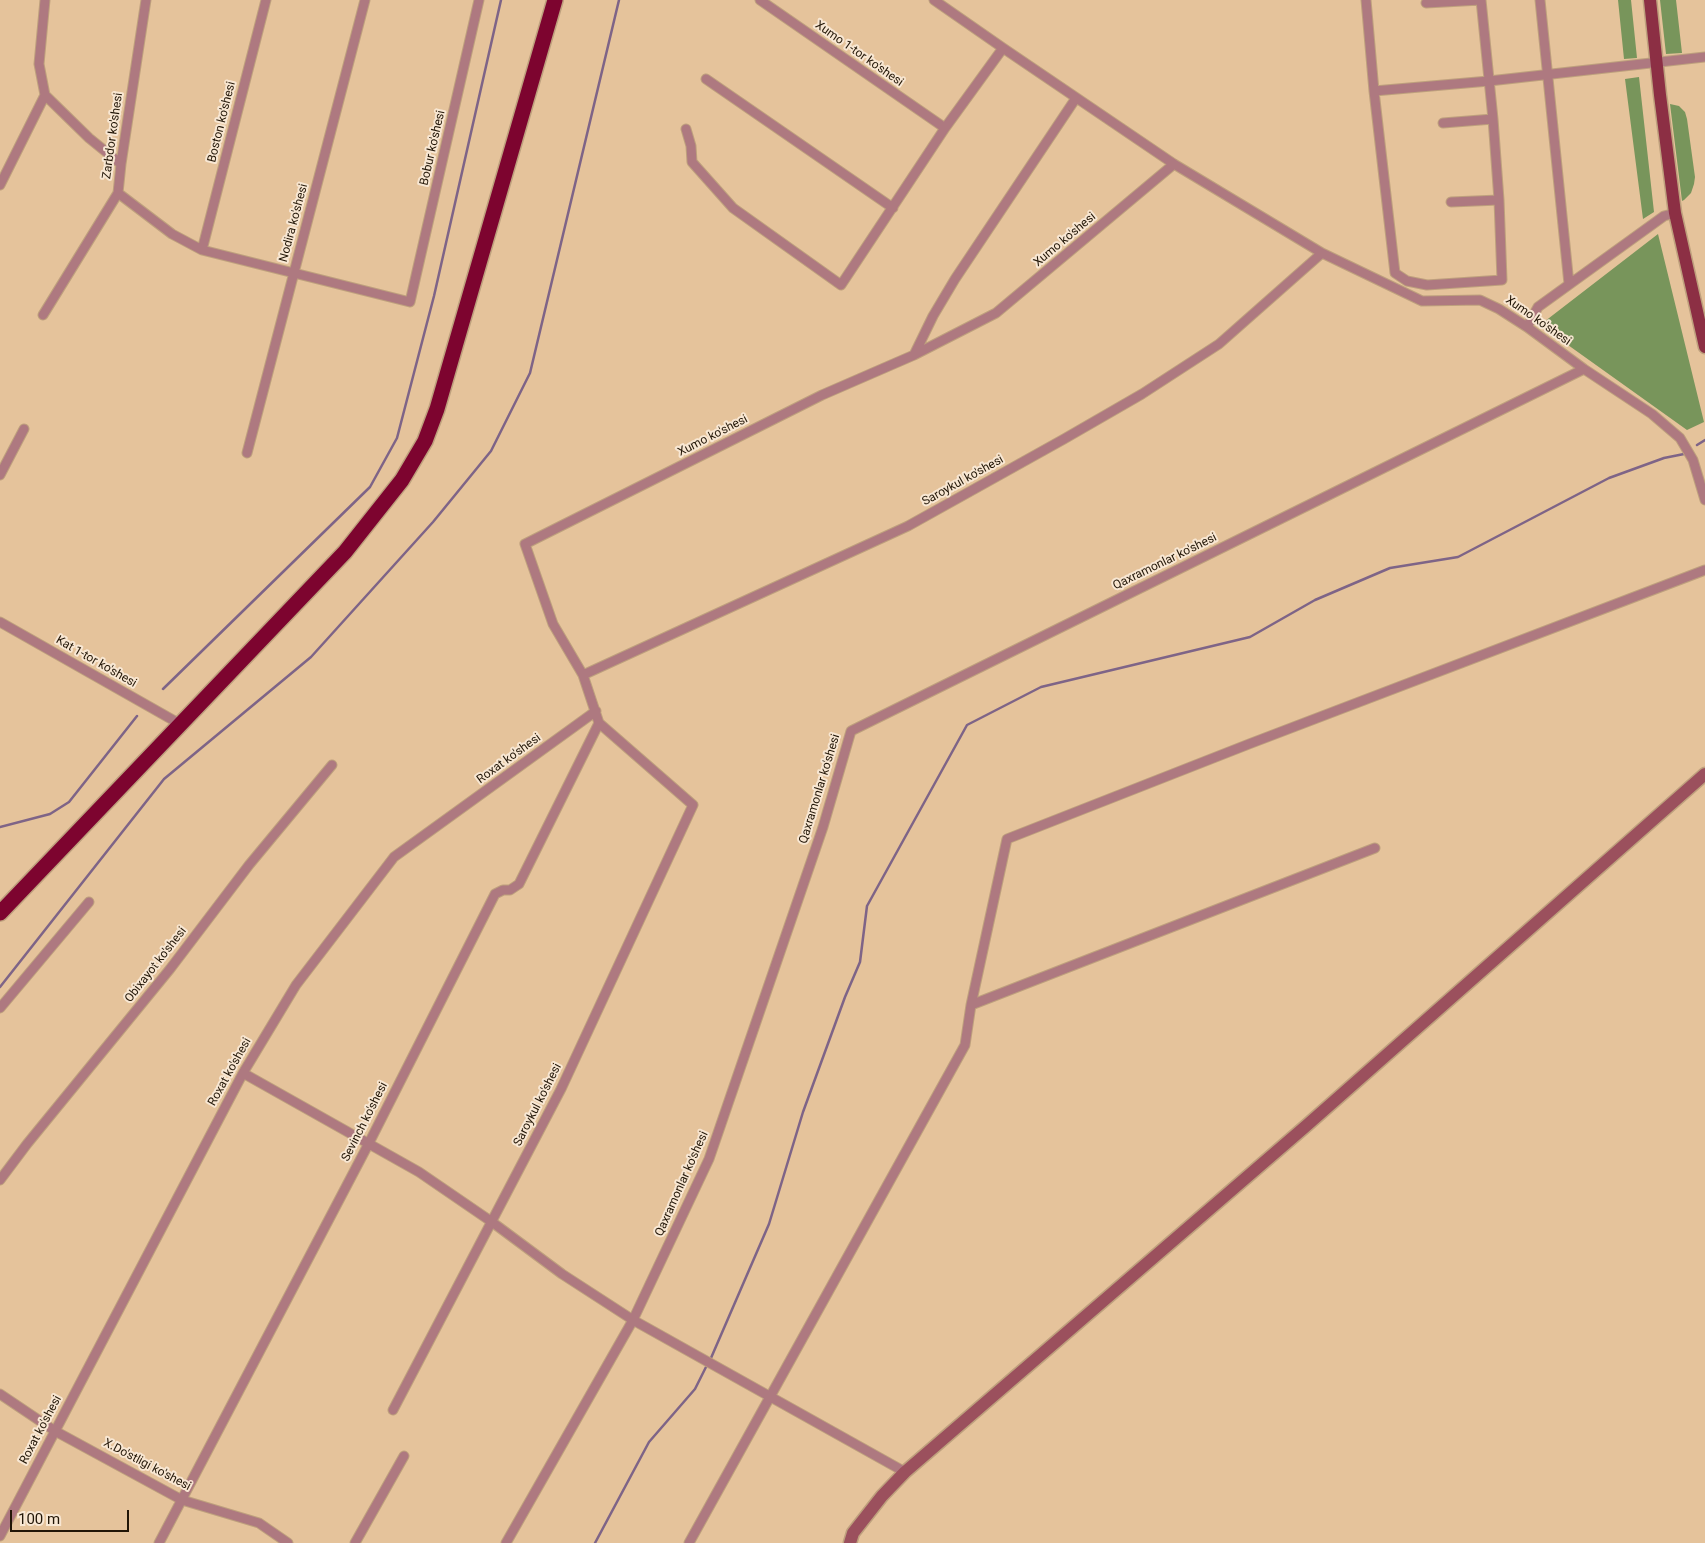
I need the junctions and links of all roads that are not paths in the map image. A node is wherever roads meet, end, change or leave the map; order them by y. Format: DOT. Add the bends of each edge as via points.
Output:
graph roads {
  1 [pos="45,0"];
  2 [pos="146,0"];
  3 [pos="266,0"];
  4 [pos="365,0"];
  5 [pos="477,0"];
  6 [pos="555,0"];
  7 [pos="760,0"];
  8 [pos="934,0"];
  9 [pos="1366,0"];
  10 [pos="1481,0"];
  11 [pos="1540,0"];
  12 [pos="1650,0"];
  13 [pos="1426,3"];
  14 [pos="1002,48"];
  15 [pos="1705,57"];
  16 [pos="1657,63"];
  17 [pos="1548,74"];
  18 [pos="706,79"];
  19 [pos="1489,81"];
  20 [pos="1374,91"];
  21 [pos="46,95"];
  22 [pos="1076,98"];
  23 [pos="1493,118"];
  24 [pos="1443,123"];
  25 [pos="945,128"];
  26 [pos="686,129"];
  27 [pos="121,164"];
  28 [pos="1174,164"];
  29 [pos="0,184"];
  30 [pos="118,193"];
  31 [pos="1499,200"];
  32 [pos="1450,202"];
  33 [pos="892,208"];
  34 [pos="1675,213"];
  35 [pos="202,250"];
  36 [pos="1322,253"];
  37 [pos="293,274"];
  38 [pos="1569,284"];
  39 [pos="43,315"];
  40 [pos="1528,327"];
  41 [pos="1705,347"];
  42 [pos="914,355"];
  43 [pos="1584,369"];
  44 [pos="24,430"];
  45 [pos="247,453"];
  46 [pos="0,475"];
  47 [pos="1705,500"];
  48 [pos="1705,570"];
  49 [pos="0,622"];
  50 [pos="583,675"];
  51 [pos="596,712"];
  52 [pos="599,723"];
  53 [pos="180,724"];
  54 [pos="332,765"];
  55 [pos="1705,774"];
  56 [pos="1374,848"];
  57 [pos="89,902"];
  58 [pos="0,913"];
  59 [pos="972,1005"];
  60 [pos="0,1008"];
  61 [pos="243,1072"];
  62 [pos="369,1143"];
  63 [pos="0,1180"];
  64 [pos="492,1222"];
  65 [pos="633,1320"];
  66 [pos="0,1394"];
  67 [pos="771,1398"];
  68 [pos="393,1410"];
  69 [pos="55,1431"];
  70 [pos="404,1456"];
  71 [pos="906,1472"];
  72 [pos="182,1500"];
  73 [pos="0,1536"];
  74 [pos="159,1543"];
  75 [pos="288,1543"];
  76 [pos="355,1543"];
  77 [pos="506,1543"];
  78 [pos="689,1543"];
  79 [pos="850,1543"];
  1 -- 21 [label="street" via="39,64"];
  2 -- 27 [label="street, Zarbdor ko'shesi"];
  3 -- 35 [label="street, Boston ko'shesi"];
  4 -- 37 [label="street, Nodira ko'shesi"];
  5 -- 37 [label="street, Bobur ko'shesi" via="410,302"];
  6 -- 53 [label="highway" via="449,370 416,458 345,552"];
  7 -- 25 [label="street, Xumo 1-tor ko'shesi"];
  8 -- 14 [label="street, Xumo ko'shesi"];
  9 -- 20 [label="street"];
  10 -- 13 [label="street"];
  10 -- 19 [label="street"];
  11 -- 17 [label="street"];
  12 -- 16 [label="main road"];
  14 -- 22 [label="street, Xumo ko'shesi"];
  14 -- 25 [label="street"];
  15 -- 16 [label="street"];
  16 -- 17 [label="street"];
  16 -- 34 [label="main road"];
  17 -- 19 [label="street"];
  17 -- 38 [label="street"];
  18 -- 33 [label="street"];
  19 -- 20 [label="street"];
  19 -- 23 [label="street"];
  20 -- 31 [label="street" via="1395,273 1407,281 1427,285 1502,280"];
  21 -- 27 [label="street" via="89,138"];
  21 -- 29 [label="street"];
  22 -- 28 [label="street, Xumo ko'shesi"];
  22 -- 42 [label="street" via="955,279"];
  23 -- 24 [label="street"];
  23 -- 31 [label="street"];
  25 -- 33 [label="street"];
  26 -- 33 [label="street" via="692,162 733,208 841,285"];
  27 -- 30 [label="street, Zarbdor ko'shesi"];
  28 -- 36 [label="street, Xumo ko'shesi"];
  28 -- 42 [label="street, Xumo ko'shesi" via="996,313"];
  30 -- 35 [label="street" via="172,234"];
  30 -- 39 [label="street, Zarbdor ko'shesi"];
  31 -- 32 [label="street"];
  34 -- 38 [label="street" via="1664,216"];
  34 -- 41 [label="main road"];
  35 -- 37 [label="street"];
  36 -- 40 [label="street, Xumo ko'shesi" via="1422,301 1480,300"];
  36 -- 50 [label="street, Saroykul ko'shesi" via="1219,344 1064,439 908,526"];
  37 -- 45 [label="street, Nodira ko'shesi"];
  38 -- 40 [label="street" via="1538,307"];
  40 -- 43 [label="street, Xumo ko'shesi"];
  42 -- 50 [label="street, Xumo ko'shesi" via="822,395 525,544 553,624"];
  43 -- 47 [label="street, Xumo ko'shesi" via="1652,414 1680,438 1693,460"];
  43 -- 65 [label="street, Qaxramonlar ko'shesi" via="851,731 823,827 709,1159"];
  44 -- 46 [label="street"];
  48 -- 59 [label="street" via="1007,839"];
  49 -- 53 [label="street, Kat 1-tor ko'shesi"];
  50 -- 51 [label="street"];
  51 -- 52 [label="street"];
  51 -- 61 [label="street, Roxat ko'shesi" via="394,857 296,985"];
  52 -- 62 [label="street, Sevinch ko'shesi" via="522,879 510,890 495,894"];
  52 -- 64 [label="street, Saroykul ko'shesi" via="693,805 560,1089"];
  53 -- 58 [label="highway"];
  54 -- 63 [label="street, Obixayot ko'shesi"];
  55 -- 71 [label="street" via="1306,1126"];
  56 -- 59 [label="street"];
  57 -- 60 [label="street"];
  59 -- 67 [label="street" via="965,1045"];
  61 -- 62 [label="street"];
  61 -- 69 [label="street, Roxat ko'shesi"];
  62 -- 64 [label="street" via="419,1172"];
  62 -- 72 [label="street, Sevinch ko'shesi"];
  64 -- 65 [label="street" via="562,1274"];
  64 -- 68 [label="street, Saroykul ko'shesi"];
  65 -- 67 [label="street"];
  65 -- 77 [label="street, Qaxramonlar ko'shesi"];
  66 -- 69 [label="street, X.Do'stligi ko'shesi"];
  67 -- 71 [label="street"];
  67 -- 78 [label="street"];
  69 -- 72 [label="street, X.Do'stligi ko'shesi"];
  69 -- 73 [label="street, Roxat ko'shesi"];
  70 -- 76 [label="street"];
  71 -- 79 [label="street" via="882,1496 853,1533"];
  72 -- 74 [label="street, Sevinch ko'shesi"];
  72 -- 75 [label="street, X.Do'stligi ko'shesi" via="260,1523"];
}
